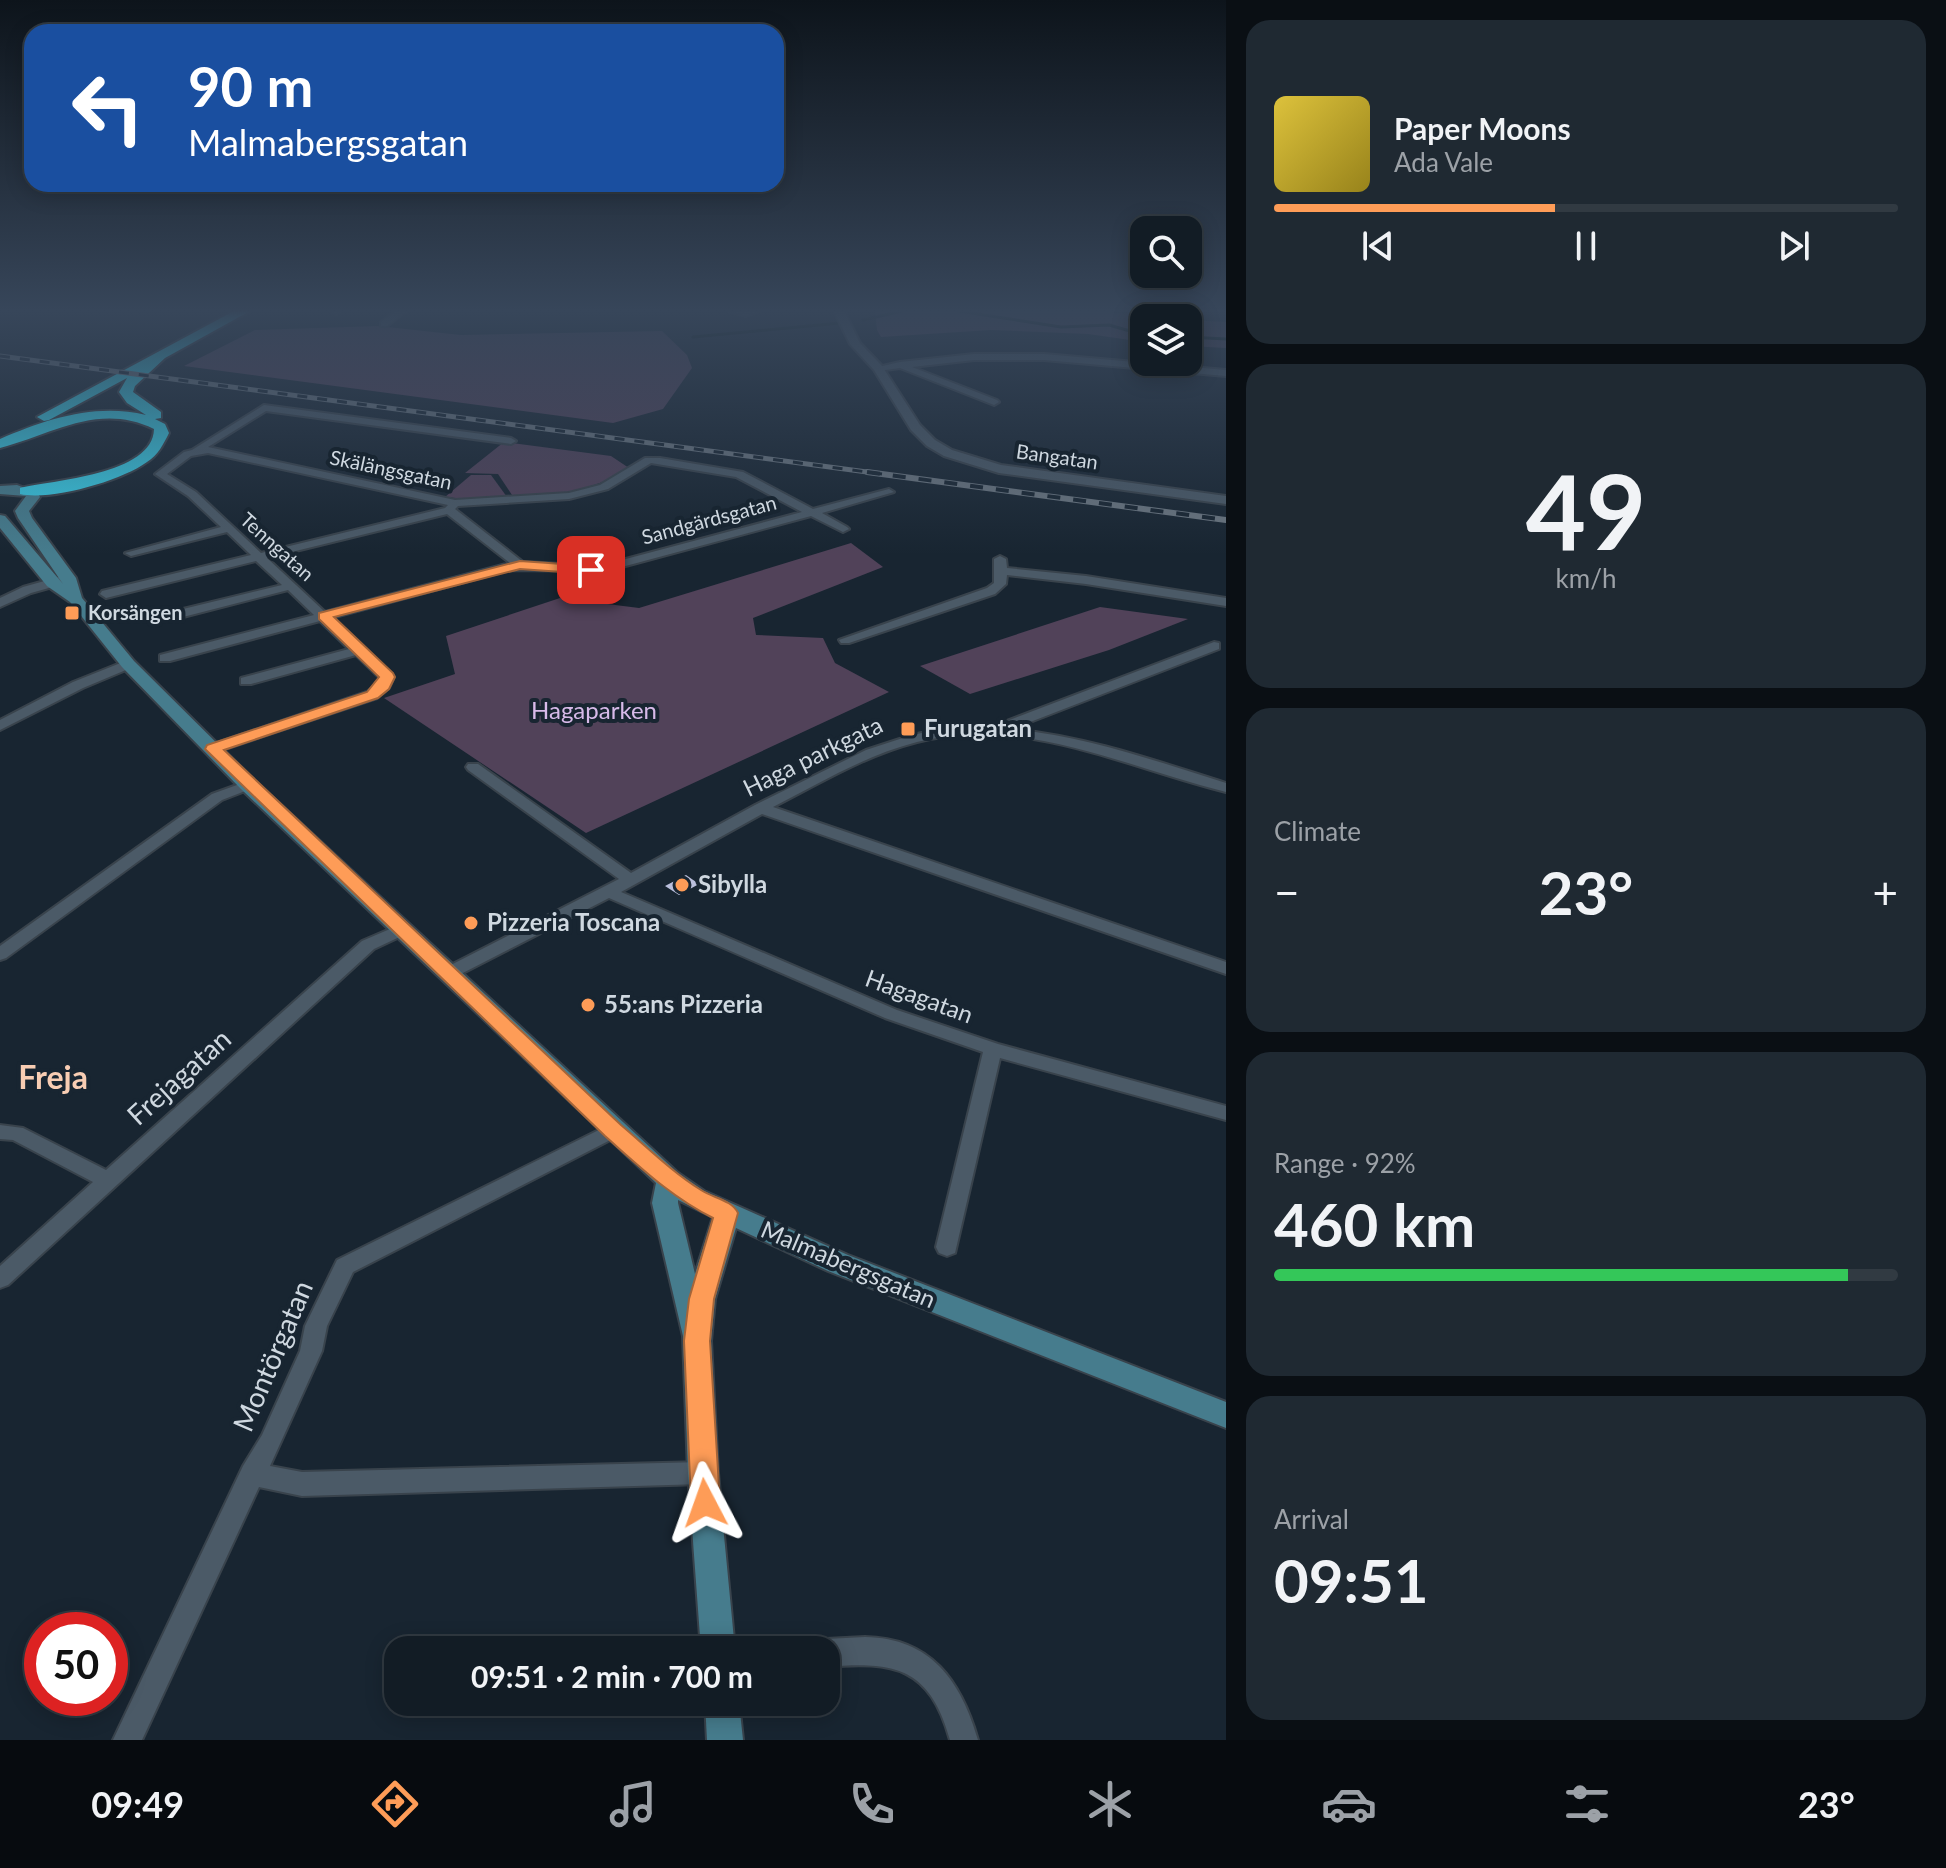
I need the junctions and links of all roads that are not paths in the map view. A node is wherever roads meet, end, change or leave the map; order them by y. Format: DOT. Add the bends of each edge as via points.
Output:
graph roads {
  1 [pos="73,392"];
  2 [pos="89,392"];
  3 [pos="126,392"];
  4 [pos="894,392"];
  5 [pos="969,392"];
  6 [pos="994,402"];
  7 [pos="0,429"];
  8 [pos="0,438"];
  9 [pos="511,441"];
  10 [pos="0,444"];
  11 [pos="192,453"];
  12 [pos="889,492"];
  13 [pos="16,494"];
  14 [pos="1226,500"];
  15 [pos="452,506"];
  16 [pos="0,511"];
  17 [pos="809,511"];
  18 [pos="0,519"];
  19 [pos="227,529"];
  20 [pos="843,529"];
  21 [pos="131,553"];
  22 [pos="258,556"];
  23 [pos="520,565"];
  24 [pos="69,578"];
  25 [pos="52,583"];
  26 [pos="290,586"];
  27 [pos="106,594"];
  28 [pos="75,599"];
  29 [pos="1226,602"];
  30 [pos="0,603"];
  31 [pos="183,613"];
  32 [pos="324,616"];
  33 [pos="845,640"];
  34 [pos="1214,646"];
  35 [pos="359,650"];
  36 [pos="165,658"];
  37 [pos="128,664"];
  38 [pos="246,681"];
  39 [pos="0,726"];
  40 [pos="991,732"];
  41 [pos="213,749"];
  42 [pos="473,767"];
  43 [pos="248,785"];
  44 [pos="1226,788"];
  45 [pos="760,808"];
  46 [pos="629,879"];
  47 [pos="608,892"];
  48 [pos="404,928"];
  49 [pos="0,954"];
  50 [pos="1226,968"];
  51 [pos="451,972"];
  52 [pos="993,1049"];
  53 [pos="1226,1113"];
  54 [pos="613,1130"];
  55 [pos="0,1132"];
  56 [pos="107,1180"];
  57 [pos="669,1180"];
  58 [pos="727,1213"];
  59 [pos="947,1247"];
  60 [pos="0,1279"];
  61 [pos="697,1341"];
  62 [pos="1226,1415"];
  63 [pos="703,1473"];
  64 [pos="252,1474"];
  65 [pos="717,1636"];
  66 [pos="840,1652"];
  67 [pos="723,1716"];
  68 [pos="127,1740"];
  69 [pos="725,1740"];
  70 [pos="964,1740"];
  1 -- 7 [label="highway"];
  2 -- 8 [label="highway"];
  3 -- 13 [label="highway" via="169,424 173,437 158,455 124,474"];
  4 -- 14 [label="street, Bangatan" via="922,435 972,462"];
  5 -- 6 [label="street"];
  9 -- 11 [label="street, Skälängsgatan" via="269,408"];
  10 -- 13 [label="highway" via="89,416 136,416 162,433 158,445 127,466 66,487"];
  11 -- 15 [label="street, Skälängsgatan" via="208,450"];
  11 -- 19 [label="street, Tenngatan" via="160,474 192,494"];
  12 -- 17 [label="street, Sandgärdsgatan"];
  13 -- 16 [label="main road"];
  13 -- 24 [label="main road, Malmabergsgatan" via="25,518"];
  15 -- 17 [label="street, Skälängsgatan" via="578,494 616,482 649,460 739,474"];
  15 -- 22 [label="street"];
  15 -- 23 [label="street"];
  17 -- 20 [label="street, Skälängsgatan"];
  17 -- 23 [label="street, Sandgärdsgatan" via="591,570"];
  18 -- 25 [label="main road, Malmabergsgatan"];
  19 -- 21 [label="street"];
  19 -- 22 [label="street, Tenngatan"];
  22 -- 26 [label="street, Tenngatan"];
  22 -- 27 [label="street"];
  23 -- 32 [label="street, Sandgärdsgatan"];
  24 -- 25 [label="street"];
  24 -- 28 [label="main road, Malmabergsgatan"];
  25 -- 28 [label="main road, Malmabergsgatan"];
  25 -- 30 [label="street"];
  26 -- 31 [label="street"];
  26 -- 32 [label="street, Tenngatan"];
  28 -- 37 [label="main road, Malmabergsgatan"];
  29 -- 33 [label="street" via="1000,565 1000,584 991,591"];
  32 -- 35 [label="street, Tenngatan"];
  32 -- 36 [label="street, Sandgärdsgatan"];
  34 -- 40 [label="street"];
  35 -- 38 [label="street"];
  35 -- 41 [label="street, Tenngatan" via="387,677 372,695"];
  37 -- 39 [label="street"];
  37 -- 41 [label="main road, Malmabergsgatan"];
  40 -- 44 [label="street, Haga parkgata" via="1083,745"];
  40 -- 45 [label="street, Haga parkgata" via="901,740"];
  41 -- 43 [label="main road, Malmabergsgatan"];
  42 -- 46 [label="street"];
  43 -- 48 [label="main road, Malmabergsgatan"];
  43 -- 49 [label="street" via="217,797"];
  45 -- 46 [label="street, Haga parkgata"];
  45 -- 50 [label="street"];
  46 -- 47 [label="street, Haga parkgata"];
  47 -- 51 [label="street, Haga parkgata"];
  47 -- 52 [label="street, Hagagatan" via="891,1014"];
  48 -- 51 [label="main road, Malmabergsgatan"];
  48 -- 56 [label="street, Frejagatan" via="368,945"];
  51 -- 54 [label="main road, Malmabergsgatan"];
  52 -- 53 [label="street, Hagagatan"];
  52 -- 59 [label="street"];
  54 -- 57 [label="main road, Malmabergsgatan"];
  54 -- 64 [label="street, Montörgatan" via="345,1266 271,1442"];
  55 -- 56 [label="street" via="16,1133"];
  56 -- 60 [label="street, Frejagatan"];
  57 -- 58 [label="main road, Malmabergsgatan"];
  57 -- 61 [label="main road" via="665,1203"];
  58 -- 61 [label="main road" via="701,1299"];
  58 -- 62 [label="main road, Malmabergsgatan" via="883,1281"];
  61 -- 63 [label="main road"];
  63 -- 64 [label="street" via="302,1484"];
  63 -- 65 [label="main road"];
  64 -- 68 [label="street, Montörgatan"];
  66 -- 70 [label="street" via="878,1651 915,1664 942,1684"];
  67 -- 69 [label="main road"];
}
